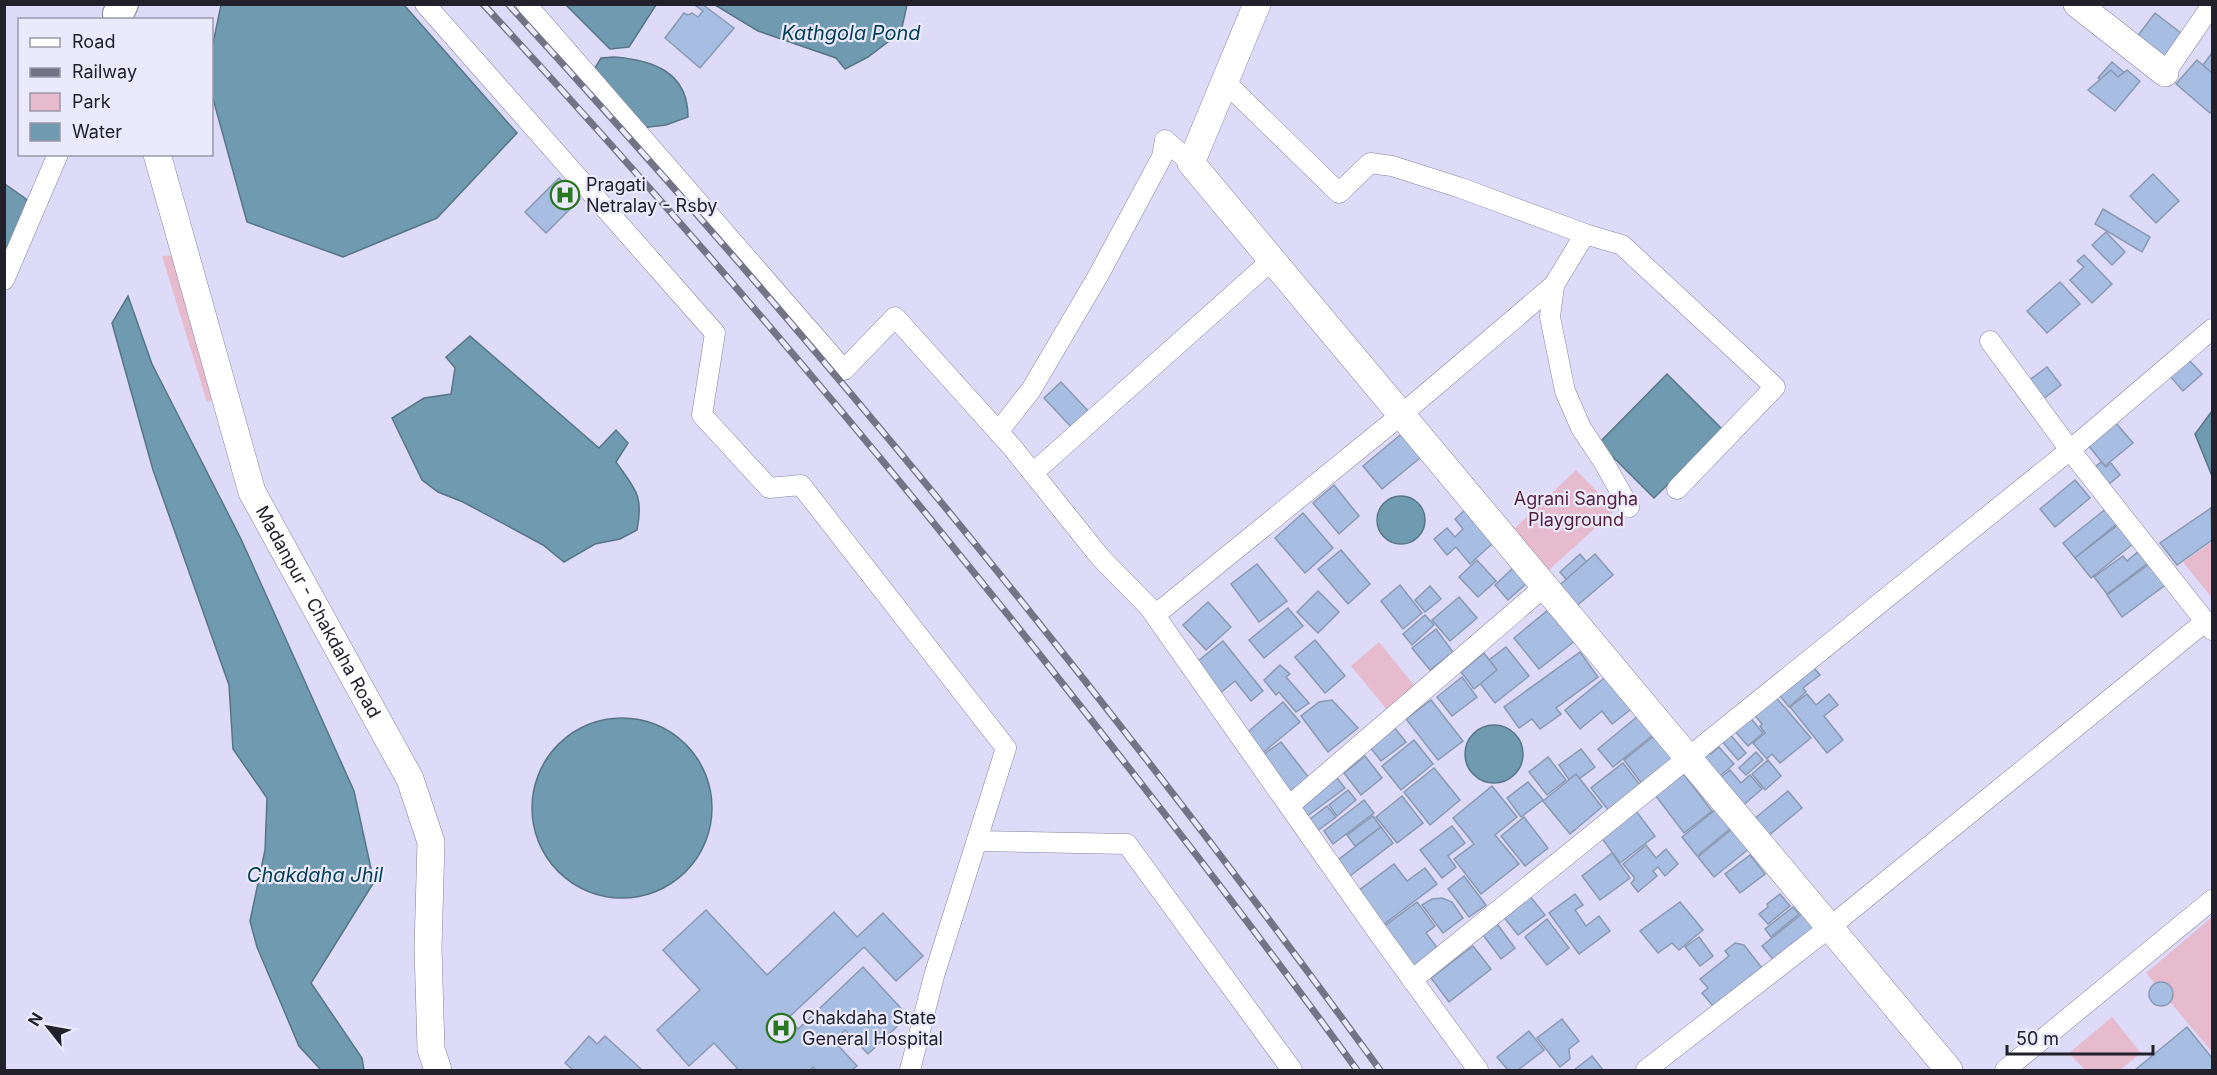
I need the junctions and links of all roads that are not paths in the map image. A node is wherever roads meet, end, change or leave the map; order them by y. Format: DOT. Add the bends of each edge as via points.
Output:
graph roads {
  1 [pos="425,4"];
  2 [pos="526,4"];
  3 [pos="1257,4"];
  4 [pos="2077,4"];
  5 [pos="2212,5"];
  6 [pos="2165,73"];
  7 [pos="1225,82"];
  8 [pos="57,156"];
  9 [pos="158,156"];
  10 [pos="1191,163"];
  11 [pos="1585,234"];
  12 [pos="1272,260"];
  13 [pos="4,280"];
  14 [pos="1554,285"];
  15 [pos="2212,329"];
  16 [pos="1990,341"];
  17 [pos="1401,415"];
  18 [pos="998,432"];
  19 [pos="2070,450"];
  20 [pos="1033,473"];
  21 [pos="1677,489"];
  22 [pos="1629,507"];
  23 [pos="1544,587"];
  24 [pos="1155,615"];
  25 [pos="2209,626"];
  26 [pos="1689,758"];
  27 [pos="1289,806"];
  28 [pos="977,841"];
  29 [pos="2212,900"];
  30 [pos="1830,927"];
  31 [pos="1412,980"];
  32 [pos="438,1071"];
  33 [pos="910,1071"];
  34 [pos="1292,1071"];
  35 [pos="1478,1071"];
  36 [pos="1646,1071"];
  37 [pos="1949,1071"];
  38 [pos="2005,1071"];
  1 -- 28 [label="street" via="714,333 702,415 769,488 801,485 1006,748"];
  2 -- 18 [label="street" via="843,370 895,318"];
  3 -- 7 [label="main road"];
  4 -- 6 [label="main road"];
  5 -- 6 [label="street"];
  7 -- 10 [label="main road"];
  7 -- 11 [label="street" via="1339,193 1370,163 1392,166"];
  8 -- 13 [label="street"];
  9 -- 32 [label="main road, Madanpur - Chakdaha Road" via="252,492 410,779 431,842 431,1049"];
  10 -- 12 [label="main road"];
  10 -- 18 [label="street" via="1165,140 1162,157 1098,276 1031,390"];
  11 -- 14 [label="street"];
  11 -- 21 [label="street" via="1622,245 1775,387"];
  12 -- 17 [label="main road"];
  12 -- 20 [label="street"];
  14 -- 17 [label="street"];
  14 -- 22 [label="street" via="1550,317 1565,392 1581,428"];
  15 -- 19 [label="street"];
  16 -- 19 [label="street"];
  17 -- 23 [label="main road"];
  17 -- 24 [label="street"];
  18 -- 20 [label="street"];
  19 -- 25 [label="street"];
  19 -- 26 [label="street"];
  20 -- 24 [label="street" via="1100,557"];
  23 -- 26 [label="main road"];
  23 -- 27 [label="street"];
  24 -- 27 [label="street"];
  25 -- 30 [label="street"];
  26 -- 30 [label="main road"];
  26 -- 31 [label="street"];
  27 -- 31 [label="street"];
  28 -- 33 [label="street" via="934,976"];
  28 -- 34 [label="street" via="1127,844"];
  29 -- 38 [label="street"];
  30 -- 36 [label="street"];
  30 -- 37 [label="main road"];
  31 -- 35 [label="street"];
}
